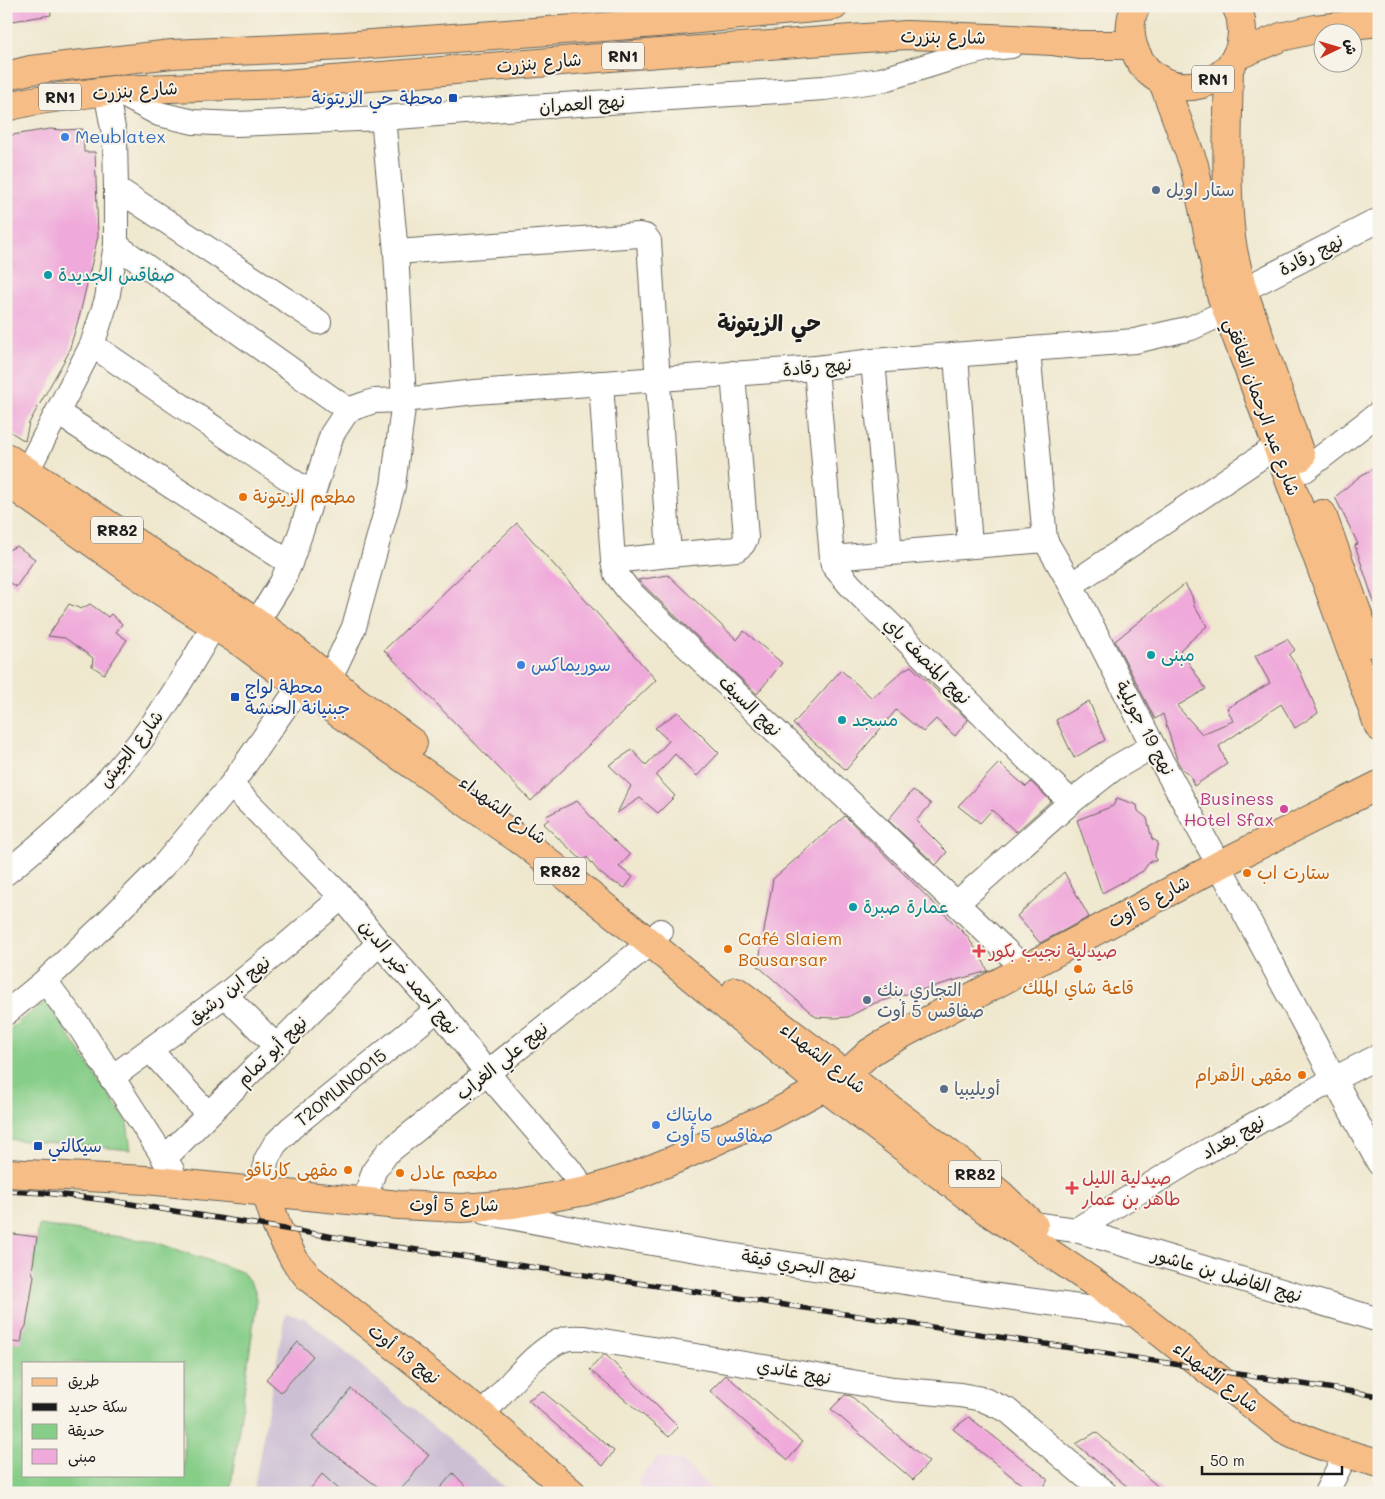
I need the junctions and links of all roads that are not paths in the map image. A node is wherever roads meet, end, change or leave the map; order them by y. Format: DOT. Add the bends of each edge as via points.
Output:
graph roads {
  1 [pos="834,6"];
  2 [pos="1136,6"];
  3 [pos="1236,6"];
  4 [pos="1379,22"];
  5 [pos="1052,41"];
  6 [pos="1132,45"];
  7 [pos="1232,62"];
  8 [pos="6,76"];
  9 [pos="1163,82"];
  10 [pos="110,90"];
  11 [pos="6,107"];
  12 [pos="383,118"];
  13 [pos="116,188"];
  14 [pos="1379,220"];
  15 [pos="116,245"];
  16 [pos="396,252"];
  17 [pos="1243,290"];
  18 [pos="1226,312"];
  19 [pos="319,322"];
  20 [pos="92,345"];
  21 [pos="1028,349"];
  22 [pos="956,355"];
  23 [pos="873,361"];
  24 [pos="816,368"];
  25 [pos="733,373"];
  26 [pos="658,378"];
  27 [pos="601,383"];
  28 [pos="404,400"];
  29 [pos="348,410"];
  30 [pos="58,413"];
  31 [pos="1379,413"];
  32 [pos="1277,446"];
  33 [pos="13,470"];
  34 [pos="1305,470"];
  35 [pos="313,495"];
  36 [pos="1045,540"];
  37 [pos="970,546"];
  38 [pos="890,553"];
  39 [pos="670,555"];
  40 [pos="832,558"];
  41 [pos="612,561"];
  42 [pos="290,563"];
  43 [pos="1071,585"];
  44 [pos="221,614"];
  45 [pos="250,633"];
  46 [pos="1379,673"];
  47 [pos="315,682"];
  48 [pos="1379,727"];
  49 [pos="1153,746"];
  50 [pos="1379,785"];
  51 [pos="231,786"];
  52 [pos="1071,802"];
  53 [pos="1219,865"];
  54 [pos="6,873"];
  55 [pos="342,896"];
  56 [pos="956,903"];
  57 [pos="656,937"];
  58 [pos="379,942"];
  59 [pos="1025,969"];
  60 [pos="45,981"];
  61 [pos="224,996"];
  62 [pos="438,1009"];
  63 [pos="6,1013"];
  64 [pos="276,1046"];
  65 [pos="150,1050"];
  66 [pos="1379,1056"];
  67 [pos="487,1073"];
  68 [pos="830,1077"];
  69 [pos="111,1078"];
  70 [pos="1334,1079"];
  71 [pos="208,1114"];
  72 [pos="6,1154"];
  73 [pos="1379,1163"];
  74 [pos="169,1165"];
  75 [pos="6,1173"];
  76 [pos="576,1177"];
  77 [pos="265,1186"];
  78 [pos="368,1190"];
  79 [pos="462,1208"];
  80 [pos="1032,1224"];
  81 [pos="1076,1230"];
  82 [pos="1096,1283"];
  83 [pos="1138,1315"];
  84 [pos="1379,1320"];
  85 [pos="482,1415"];
  86 [pos="1346,1454"];
  87 [pos="1379,1463"];
  88 [pos="572,1493"];
  89 [pos="1105,1493"];
  90 [pos="1326,1493"];
  1 -- 8 [label="main road, شارع بنزرت / RN1" via="657,23 354,45 172,54 30,70"];
  2 -- 6 [label="main road" via="1130,28"];
  3 -- 7 [label="main road, RN1" via="1242,38"];
  4 -- 7 [label="main road, RN1" via="1315,29 1281,37"];
  5 -- 6 [label="main road, شارع بنزرت / RN1" via="1079,45"];
  5 -- 10 [label="main road, شارع بنزرت / RN1" via="906,35 285,84"];
  5 -- 12 [label="street, نهج العمران" via="991,48 881,80 824,88"];
  6 -- 9 [label="main road" via="1149,73"];
  7 -- 9 [label="main road, RN1" via="1218,77 1205,83 1177,86"];
  7 -- 17 [label="main road, شارع عبد الرحمان الغافقي" via="1227,181 1231,238"];
  9 -- 18 [label="main road, شارع عبد الرحمان الغافقي" via="1194,165"];
  10 -- 11 [label="main road, شارع بنزرت / RN1"];
  10 -- 12 [label="street, نهج العمران" via="159,114 194,122 236,124"];
  10 -- 13 [label="street"];
  12 -- 16 [label="street"];
  13 -- 15 [label="street"];
  13 -- 19 [label="street"];
  14 -- 17 [label="street, نهج رقادة"];
  15 -- 20 [label="street" via="107,299"];
  15 -- 29 [label="street"];
  16 -- 26 [label="street" via="645,236 650,241 652,256"];
  16 -- 28 [label="street"];
  17 -- 34 [label="main road, شارع عبد الرحمان الغافقي"];
  18 -- 21 [label="street, نهج رقادة" via="1191,328 1135,340"];
  18 -- 32 [label="main road, شارع عبد الرحمان الغافقي"];
  20 -- 30 [label="street"];
  20 -- 35 [label="street"];
  21 -- 22 [label="street, نهج رقادة"];
  21 -- 36 [label="street, نهج 19 جويلية"];
  22 -- 23 [label="street, نهج رقادة"];
  22 -- 37 [label="street"];
  23 -- 24 [label="street, نهج رقادة"];
  23 -- 38 [label="street"];
  24 -- 25 [label="street, نهج رقادة"];
  24 -- 40 [label="street"];
  25 -- 26 [label="street, نهج رقادة"];
  25 -- 39 [label="street" via="746,538 737,548"];
  26 -- 27 [label="street, نهج رقادة"];
  26 -- 39 [label="street"];
  27 -- 28 [label="street, نهج رقادة"];
  27 -- 41 [label="street, نهج السيف"];
  28 -- 29 [label="street, نهج رقادة" via="374,401"];
  28 -- 47 [label="street" via="393,486 354,627"];
  29 -- 35 [label="street" via="332,434"];
  30 -- 33 [label="street"];
  30 -- 42 [label="street"];
  31 -- 34 [label="street"];
  32 -- 43 [label="street"];
  32 -- 48 [label="main road, شارع عبد الرحمان الغافقي"];
  33 -- 44 [label="main road, شارع الشهداء / RR82"];
  34 -- 46 [label="main road, شارع عبد الرحمان الغافقي"];
  35 -- 42 [label="street"];
  36 -- 37 [label="street"];
  36 -- 43 [label="street, نهج 19 جويلية"];
  37 -- 38 [label="street"];
  38 -- 40 [label="street"];
  39 -- 41 [label="street"];
  40 -- 52 [label="street, نهج المنصف باي" via="850,584"];
  41 -- 56 [label="street, نهج السيف" via="616,574 628,591"];
  42 -- 45 [label="street"];
  43 -- 49 [label="street, نهج 19 جويلية"];
  44 -- 45 [label="main road, شارع الشهداء / RR82"];
  44 -- 54 [label="street, شارع الجيش" via="167,703 130,754 91,799"];
  45 -- 47 [label="main road, شارع الشهداء / RR82" via="286,643"];
  47 -- 51 [label="street"];
  47 -- 57 [label="main road, شارع الشهداء / RR82" via="355,700 584,870"];
  49 -- 52 [label="street" via="1113,769"];
  49 -- 53 [label="street, نهج 19 جويلية"];
  50 -- 53 [label="main road, شارع 5 أوت"];
  51 -- 55 [label="street, نهج أحمد خير الدين"];
  51 -- 60 [label="street" via="163,866"];
  52 -- 56 [label="street"];
  53 -- 59 [label="main road, شارع 5 أوت"];
  53 -- 70 [label="street, نهج 19 جويلية"];
  55 -- 58 [label="street, نهج أحمد خير الدين"];
  55 -- 61 [label="street, نهج ابن رشيق"];
  56 -- 59 [label="street, نهج السيف"];
  57 -- 67 [label="street, نهج علي الغراب"];
  57 -- 68 [label="main road, شارع الشهداء / RR82" via="750,1002"];
  58 -- 62 [label="street, نهج أحمد خير الدين"];
  58 -- 64 [label="street, نهج أبو تمام"];
  59 -- 68 [label="main road, شارع 5 أوت"];
  60 -- 63 [label="street"];
  60 -- 69 [label="street" via="81,1029"];
  61 -- 64 [label="street"];
  61 -- 65 [label="street, نهج ابن رشيق"];
  62 -- 67 [label="street, نهج أحمد خير الدين"];
  62 -- 77 [label="street, T20MUN0015" via="275,1144 266,1160"];
  64 -- 71 [label="street, نهج أبو تمام"];
  65 -- 69 [label="street, نهج ابن رشيق"];
  65 -- 71 [label="street"];
  66 -- 70 [label="street, نهج بغداد"];
  67 -- 76 [label="street, نهج أحمد خير الدين"];
  67 -- 78 [label="street, نهج علي الغراب" via="387,1153 374,1171"];
  68 -- 76 [label="main road, شارع 5 أوت" via="623,1163"];
  68 -- 79 [label="main road, شارع 5 أوت" via="772,1115 631,1177 586,1191 513,1204"];
  68 -- 80 [label="main road, شارع الشهداء / RR82" via="952,1156"];
  68 -- 82 [label="main road, شارع الشهداء / RR82" via="986,1210"];
  69 -- 74 [label="street"];
  70 -- 73 [label="street, نهج 19 جويلية"];
  70 -- 81 [label="street, نهج بغداد"];
  71 -- 74 [label="street, نهج أبو تمام"];
  72 -- 74 [label="main road, شارع 5 أوت"];
  74 -- 77 [label="main road, شارع 5 أوت"];
  75 -- 77 [label="main road, شارع 5 أوت"];
  76 -- 78 [label="main road, شارع 5 أوت" via="466,1195"];
  77 -- 78 [label="main road, شارع 5 أوت"];
  77 -- 79 [label="main road, شارع 5 أوت" via="399,1205"];
  77 -- 85 [label="main road, نهج 13 أوت" via="277,1227 295,1261 309,1278"];
  79 -- 83 [label="street, نهج البحري قيقة" via="632,1240"];
  80 -- 81 [label="street"];
  80 -- 82 [label="main road, شارع الشهداء / RR82"];
  81 -- 84 [label="street, نهج الفاضل بن عاشور"];
  82 -- 83 [label="main road, شارع الشهداء / RR82"];
  83 -- 86 [label="main road, شارع الشهداء / RR82" via="1284,1430"];
  85 -- 88 [label="main road, نهج 13 أوت"];
  85 -- 89 [label="street, نهج غاندي" via="540,1353 556,1342 585,1338 893,1389 982,1399 1007,1410"];
  86 -- 87 [label="main road, RR82"];
  86 -- 90 [label="street"];
}
